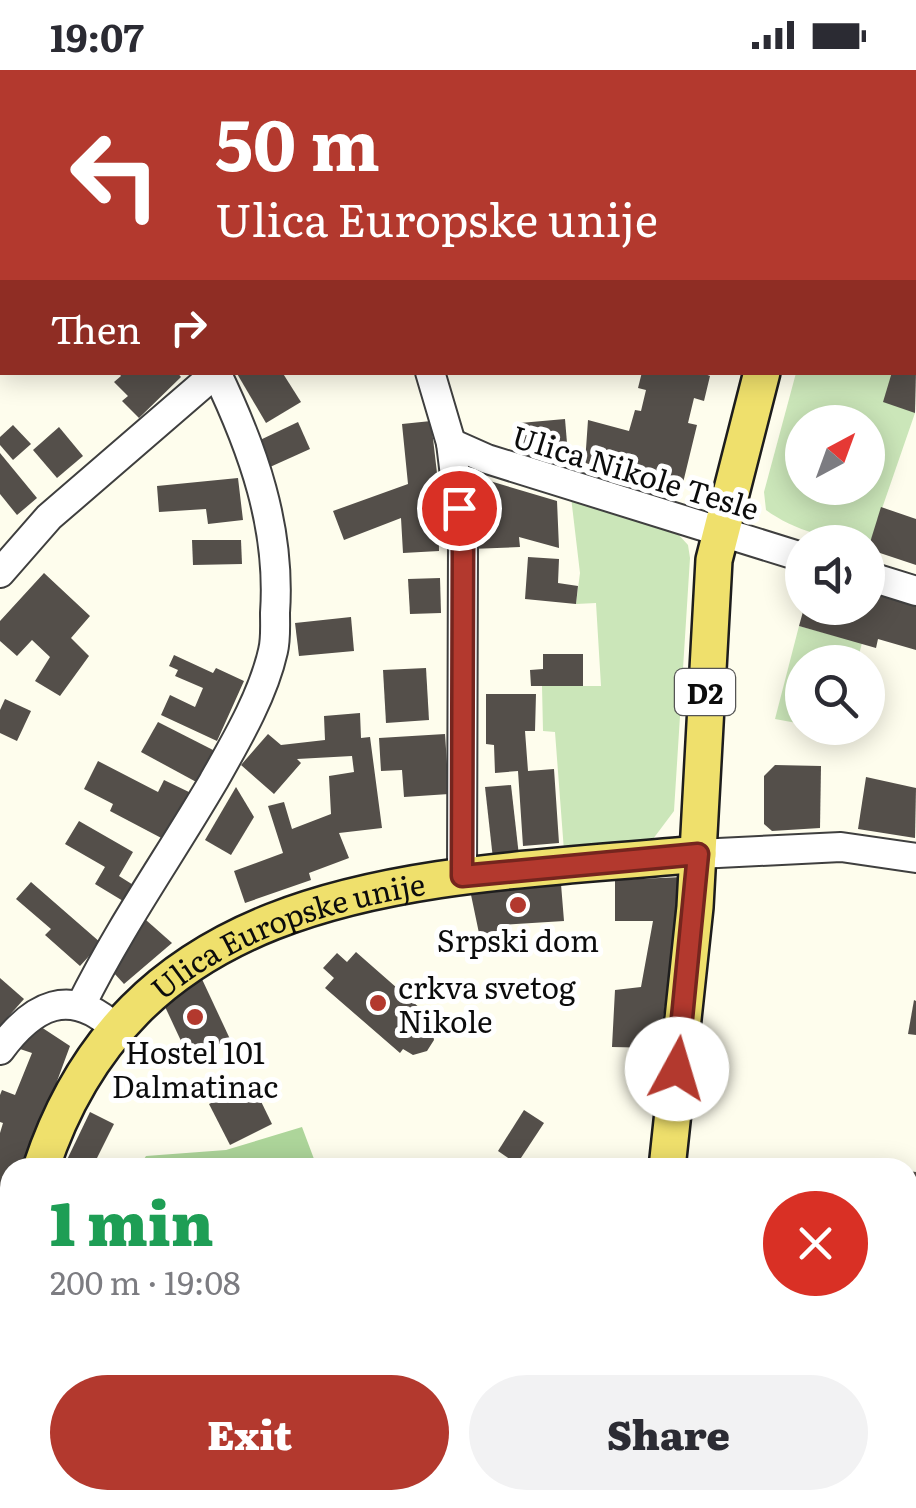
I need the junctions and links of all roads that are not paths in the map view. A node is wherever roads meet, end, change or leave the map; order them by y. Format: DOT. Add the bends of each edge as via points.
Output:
graph roads {
  1 [pos="214,375"];
  2 [pos="217,375"];
  3 [pos="431,375"];
  4 [pos="761,375"];
  5 [pos="452,443"];
  6 [pos="720,530"];
  7 [pos="785,551"];
  8 [pos="0,573"];
  9 [pos="885,581"];
  10 [pos="916,591"];
  11 [pos="698,854"];
  12 [pos="916,858"];
  13 [pos="462,876"];
  14 [pos="81,1005"];
  15 [pos="115,1028"];
  16 [pos="0,1050"];
  17 [pos="45,1158"];
  18 [pos="668,1158"];
  1 -- 8 [label="street" via="49,517"];
  2 -- 14 [label="street" via="254,458 271,521 278,580 273,650 241,733"];
  3 -- 5 [label="street"];
  4 -- 6 [label="main road, D2"];
  5 -- 6 [label="street, Ulica Nikole Tesle"];
  5 -- 13 [label="street" via="463,541"];
  6 -- 7 [label="street, Ulica Nikole Tesle"];
  6 -- 11 [label="main road, D2" via="707,642"];
  9 -- 10 [label="street"];
  11 -- 12 [label="street" via="841,847"];
  11 -- 13 [label="main road, Ulica Europske unije"];
  11 -- 18 [label="main road, D2"];
  13 -- 15 [label="main road, Ulica Europske unije" via="370,892 262,924 168,977"];
  14 -- 15 [label="street"];
  14 -- 16 [label="street" via="40,1011"];
  15 -- 17 [label="main road, Ulica Europske unije" via="70,1096"];
}
